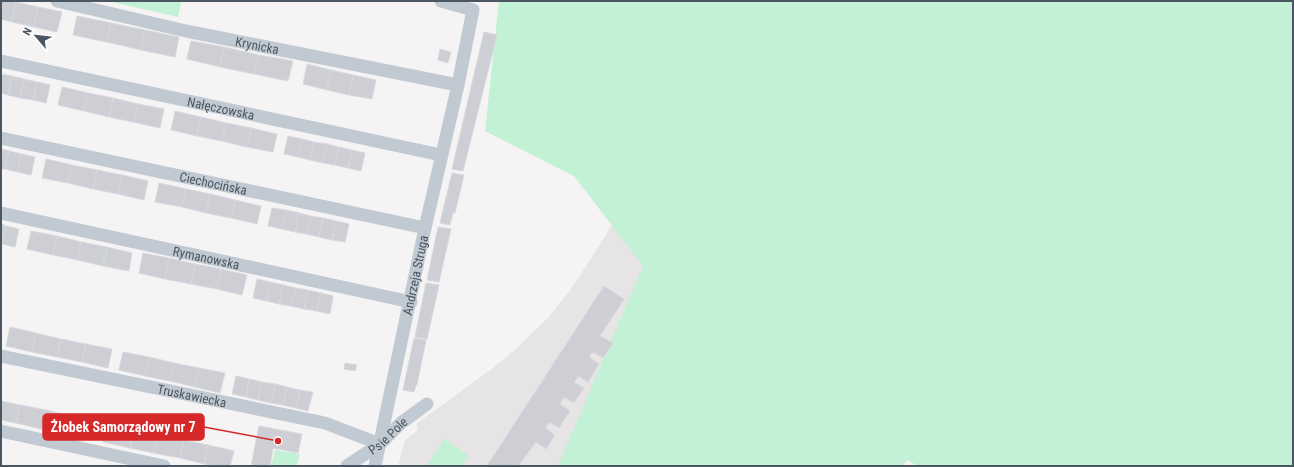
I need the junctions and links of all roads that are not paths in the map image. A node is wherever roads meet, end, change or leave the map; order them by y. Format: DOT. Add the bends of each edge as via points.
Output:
graph roads {
  1 [pos="58,1"];
  2 [pos="441,1"];
  3 [pos="1,61"];
  4 [pos="458,85"];
  5 [pos="1,138"];
  6 [pos="442,156"];
  7 [pos="1,214"];
  8 [pos="425,228"];
  9 [pos="410,302"];
  10 [pos="1,356"];
  11 [pos="427,404"];
  12 [pos="1,431"];
  13 [pos="380,444"];
  14 [pos="164,466"];
  15 [pos="347,466"];
  16 [pos="375,466"];
  1 -- 4 [label="street, Krynicka" via="186,31"];
  2 -- 4 [label="street, Andrzeja Struga" via="473,10"];
  3 -- 6 [label="street, Nałęczowska"];
  4 -- 6 [label="street, Andrzeja Struga"];
  5 -- 8 [label="street, Ciechocińska"];
  6 -- 8 [label="street, Andrzeja Struga"];
  7 -- 9 [label="street, Rymanowska"];
  8 -- 9 [label="street, Andrzeja Struga"];
  9 -- 13 [label="street, Andrzeja Struga"];
  10 -- 13 [label="street, Truskawiecka" via="325,423"];
  11 -- 13 [label="street, Psie Pole" via="401,423"];
  12 -- 14 [label="street"];
  13 -- 15 [label="street, Psie Pole"];
  13 -- 16 [label="street, Andrzeja Struga"];
}
